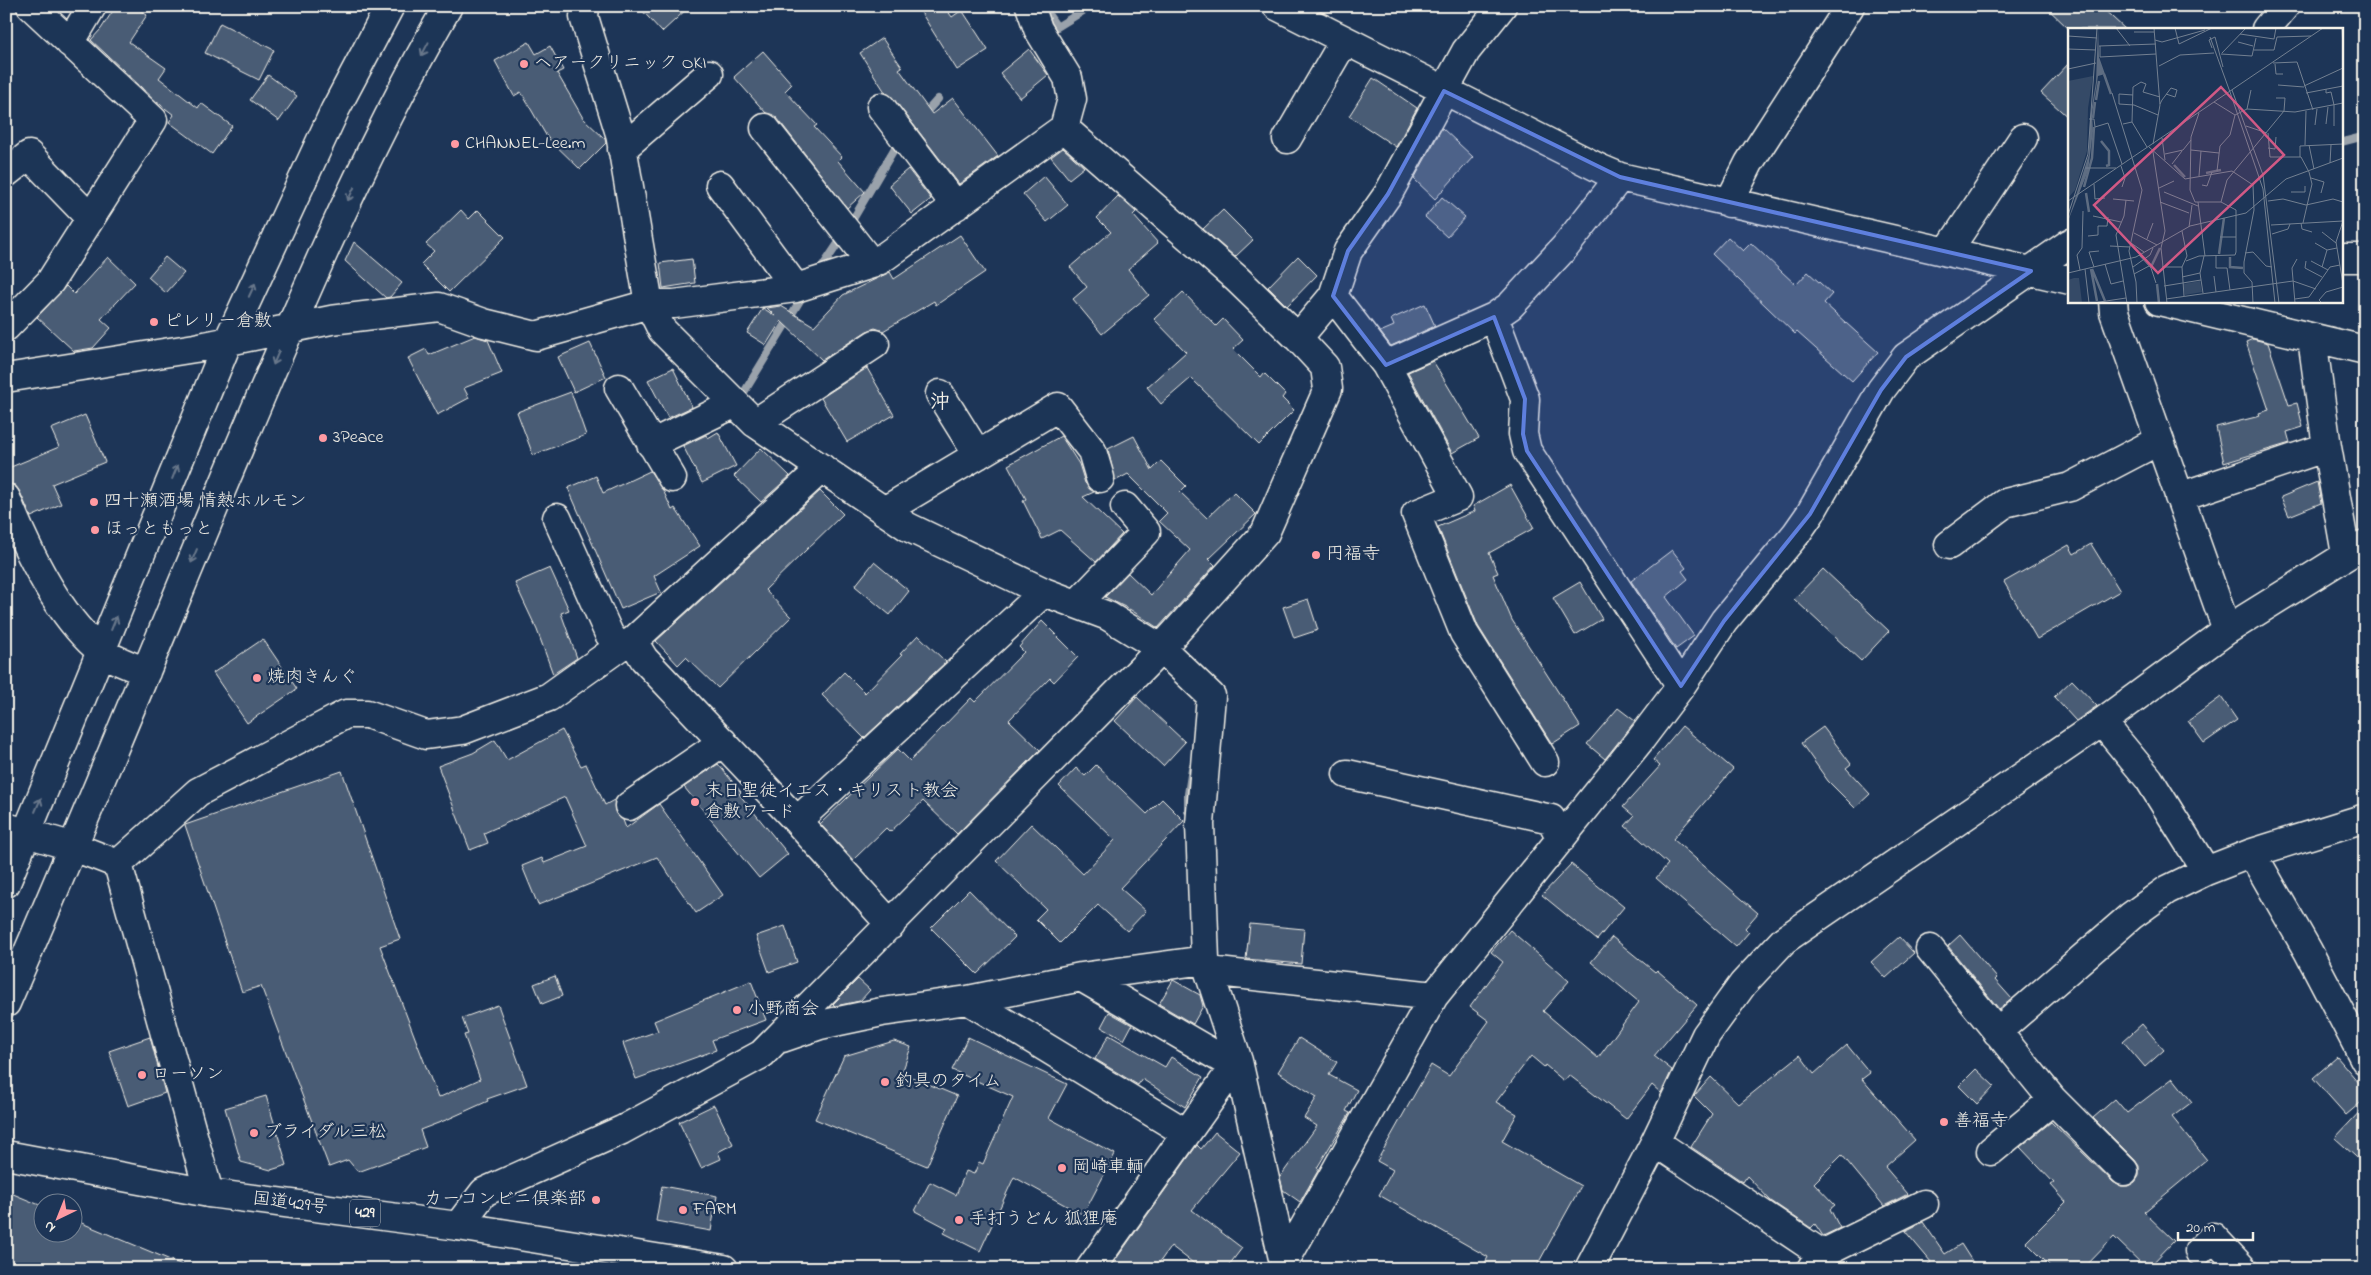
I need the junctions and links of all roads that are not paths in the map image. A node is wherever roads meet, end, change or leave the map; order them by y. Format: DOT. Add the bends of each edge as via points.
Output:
graph roads {
  1 [pos="31,6"];
  2 [pos="92,6"];
  3 [pos="390,6"];
  4 [pos="448,6"];
  5 [pos="585,6"];
  6 [pos="1030,6"];
  7 [pos="1276,6"];
  8 [pos="1502,6"];
  9 [pos="1850,6"];
  10 [pos="1344,41"];
  11 [pos="70,42"];
  12 [pos="710,74"];
  13 [pos="1444,91"];
  14 [pos="881,107"];
  15 [pos="765,128"];
  16 [pos="1064,128"];
  17 [pos="2023,138"];
  18 [pos="1287,139"];
  19 [pos="622,149"];
  20 [pos="6,173"];
  21 [pos="1620,177"];
  22 [pos="720,185"];
  23 [pos="1729,203"];
  24 [pos="956,206"];
  25 [pos="90,218"];
  26 [pos="2068,245"];
  27 [pos="1947,252"];
  28 [pos="2344,258"];
  29 [pos="2365,258"];
  30 [pos="872,264"];
  31 [pos="2031,271"];
  32 [pos="2068,280"];
  33 [pos="806,285"];
  34 [pos="1333,296"];
  35 [pos="2113,302"];
  36 [pos="2170,302"];
  37 [pos="648,304"];
  38 [pos="1494,317"];
  39 [pos="6,327"];
  40 [pos="288,329"];
  41 [pos="1298,338"];
  42 [pos="2312,338"];
  43 [pos="228,341"];
  44 [pos="875,344"];
  45 [pos="2365,350"];
  46 [pos="1386,365"];
  47 [pos="6,378"];
  48 [pos="619,388"];
  49 [pos="940,394"];
  50 [pos="734,404"];
  51 [pos="755,423"];
  52 [pos="2158,441"];
  53 [pos="651,444"];
  54 [pos="2327,447"];
  55 [pos="978,455"];
  56 [pos="815,474"];
  57 [pos="672,478"];
  58 [pos="1100,478"];
  59 [pos="2179,497"];
  60 [pos="6,498"];
  61 [pos="1125,507"];
  62 [pos="884,511"];
  63 [pos="557,518"];
  64 [pos="1949,544"];
  65 [pos="2355,549"];
  66 [pos="1039,597"];
  67 [pos="1077,604"];
  68 [pos="2227,630"];
  69 [pos="626,644"];
  70 [pos="102,652"];
  71 [pos="1156,654"];
  72 [pos="146,672"];
  73 [pos="1681,686"];
  74 [pos="2105,727"];
  75 [pos="723,742"];
  76 [pos="1545,762"];
  77 [pos="1347,774"];
  78 [pos="629,806"];
  79 [pos="2365,818"];
  80 [pos="797,821"];
  81 [pos="16,830"];
  82 [pos="1561,839"];
  83 [pos="74,847"];
  84 [pos="2252,853"];
  85 [pos="118,864"];
  86 [pos="2206,871"];
  87 [pos="6,882"];
  88 [pos="891,925"];
  89 [pos="1930,949"];
  90 [pos="1207,965"];
  91 [pos="1081,977"];
  92 [pos="1434,996"];
  93 [pos="968,1000"];
  94 [pos="6,1003"];
  95 [pos="2357,1021"];
  96 [pos="1997,1032"];
  97 [pos="777,1039"];
  98 [pos="2365,1060"];
  99 [pos="1236,1063"];
  100 [pos="2053,1100"];
  101 [pos="1186,1133"];
  102 [pos="1661,1146"];
  103 [pos="1991,1152"];
  104 [pos="6,1156"];
  105 [pos="2124,1171"];
  106 [pos="209,1193"];
  107 [pos="1924,1204"];
  108 [pos="458,1226"];
  109 [pos="2199,1251"];
  110 [pos="1816,1261"];
  111 [pos="1283,1266"];
  112 [pos="724,1269"];
  113 [pos="1090,1269"];
  114 [pos="1589,1269"];
  115 [pos="2243,1269"];
  1 -- 11 [label="main road"];
  2 -- 11 [label="main road"];
  43 -- 3 [label="main road, one-way" via="335,110"];
  4 -- 40 [label="main road, one-way" via="372,148"];
  5 -- 19 [label="main road" via="584,17"];
  6 -- 16 [label="main road" via="1038,29 1068,78 1072,99"];
  7 -- 10 [label="main road"];
  8 -- 13 [label="main road" via="1466,51"];
  9 -- 23 [label="main road" via="1749,162"];
  10 -- 13 [label="main road"];
  10 -- 18 [label="main road"];
  11 -- 25 [label="main road" via="153,120"];
  12 -- 19 [label="main road"];
  13 -- 21 [label="main road"];
  13 -- 34 [label="main road" via="1388,194 1348,251"];
  14 -- 24 [label="main road"];
  15 -- 30 [label="main road"];
  16 -- 24 [label="main road"];
  16 -- 41 [label="main road" via="1238,279"];
  17 -- 27 [label="main road"];
  19 -- 37 [label="main road"];
  20 -- 25 [label="main road" via="28,155"];
  21 -- 23 [label="main road"];
  21 -- 38 [label="main road" via="1565,247 1510,306"];
  22 -- 33 [label="main road"];
  23 -- 27 [label="main road"];
  24 -- 30 [label="main road"];
  25 -- 39 [label="main road" via="50,282"];
  26 -- 31 [label="main road"];
  27 -- 31 [label="main road"];
  28 -- 29 [label="main road"];
  30 -- 33 [label="main road"];
  31 -- 32 [label="main road"];
  31 -- 73 [label="main road" via="1906,358 1880,390 1810,514 1724,621"];
  33 -- 37 [label="main road" via="674,304"];
  34 -- 41 [label="main road"];
  34 -- 46 [label="main road"];
  35 -- 52 [label="main road"];
  36 -- 42 [label="main road"];
  37 -- 40 [label="main road" via="536,336 439,307 331,320"];
  37 -- 50 [label="main road" via="662,330"];
  38 -- 46 [label="main road"];
  38 -- 73 [label="main road" via="1525,399 1523,434 1527,451"];
  40 -- 43 [label="main road"];
  40 -- 72 [label="main road, one-way"];
  41 -- 71 [label="main road" via="1325,367 1328,389 1265,533"];
  42 -- 45 [label="main road"];
  42 -- 54 [label="main road"];
  43 -- 47 [label="main road"];
  70 -- 43 [label="main road, one-way"];
  44 -- 51 [label="main road"];
  46 -- 76 [label="main road" via="1458,497 1416,514 1449,597 1464,634"];
  48 -- 53 [label="main road"];
  49 -- 55 [label="main road"];
  50 -- 51 [label="main road"];
  50 -- 53 [label="main road"];
  51 -- 56 [label="main road"];
  52 -- 59 [label="main road"];
  52 -- 64 [label="main road" via="2070,487 2006,503"];
  53 -- 57 [label="main road"];
  54 -- 59 [label="main road"];
  54 -- 65 [label="main road"];
  55 -- 58 [label="main road" via="1058,407 1092,451"];
  55 -- 62 [label="main road"];
  56 -- 62 [label="main road"];
  56 -- 69 [label="main road"];
  59 -- 68 [label="main road"];
  60 -- 70 [label="main road" via="22,539 70,621"];
  61 -- 67 [label="main road" via="1146,532"];
  62 -- 66 [label="main road"];
  63 -- 69 [label="main road" via="609,634"];
  65 -- 68 [label="main road"];
  66 -- 67 [label="main road"];
  66 -- 80 [label="main road"];
  67 -- 71 [label="main road" via="1108,616"];
  68 -- 74 [label="main road"];
  69 -- 75 [label="main road"];
  69 -- 85 [label="main road" via="549,697 463,730 426,735 368,714 346,714 198,792"];
  70 -- 72 [label="main road"];
  81 -- 70 [label="main road, one-way"];
  71 -- 88 [label="main road"];
  71 -- 90 [label="main road" via="1211,696 1200,824"];
  72 -- 83 [label="main road"];
  73 -- 82 [label="main road"];
  74 -- 86 [label="main road" via="2149,779"];
  74 -- 102 [label="main road" via="1784,940 1743,984 1706,1035"];
  75 -- 78 [label="main road"];
  75 -- 80 [label="main road"];
  77 -- 82 [label="main road" via="1551,819"];
  79 -- 84 [label="main road"];
  80 -- 88 [label="main road"];
  81 -- 83 [label="main road"];
  81 -- 87 [label="main road"];
  82 -- 92 [label="main road"];
  83 -- 85 [label="main road"];
  83 -- 94 [label="main road"];
  84 -- 86 [label="main road"];
  84 -- 95 [label="main road" via="2308,951"];
  85 -- 106 [label="main road"];
  86 -- 96 [label="main road" via="2167,890 2131,916"];
  88 -- 97 [label="main road"];
  89 -- 96 [label="main road"];
  90 -- 91 [label="main road"];
  90 -- 92 [label="main road"];
  90 -- 99 [label="main road"];
  91 -- 93 [label="main road"];
  91 -- 99 [label="main road"];
  92 -- 111 [label="main road"];
  93 -- 97 [label="main road" via="882,1012 820,1025"];
  93 -- 101 [label="main road"];
  95 -- 98 [label="main road"];
  96 -- 100 [label="main road"];
  97 -- 108 [label="main road" via="762,1054 622,1130 484,1192"];
  99 -- 101 [label="main road"];
  99 -- 111 [label="main road"];
  100 -- 103 [label="main road"];
  100 -- 105 [label="main road"];
  101 -- 113 [label="main road"];
  102 -- 110 [label="main road"];
  102 -- 114 [label="main road"];
  104 -- 106 [label="main road, 国道429号 / 429"];
  106 -- 108 [label="main road, 国道429号 / 429"];
  107 -- 110 [label="main road"];
  108 -- 112 [label="main road, 国道429号 / 429"];
  109 -- 115 [label="main road" via="2213,1237"];
}
